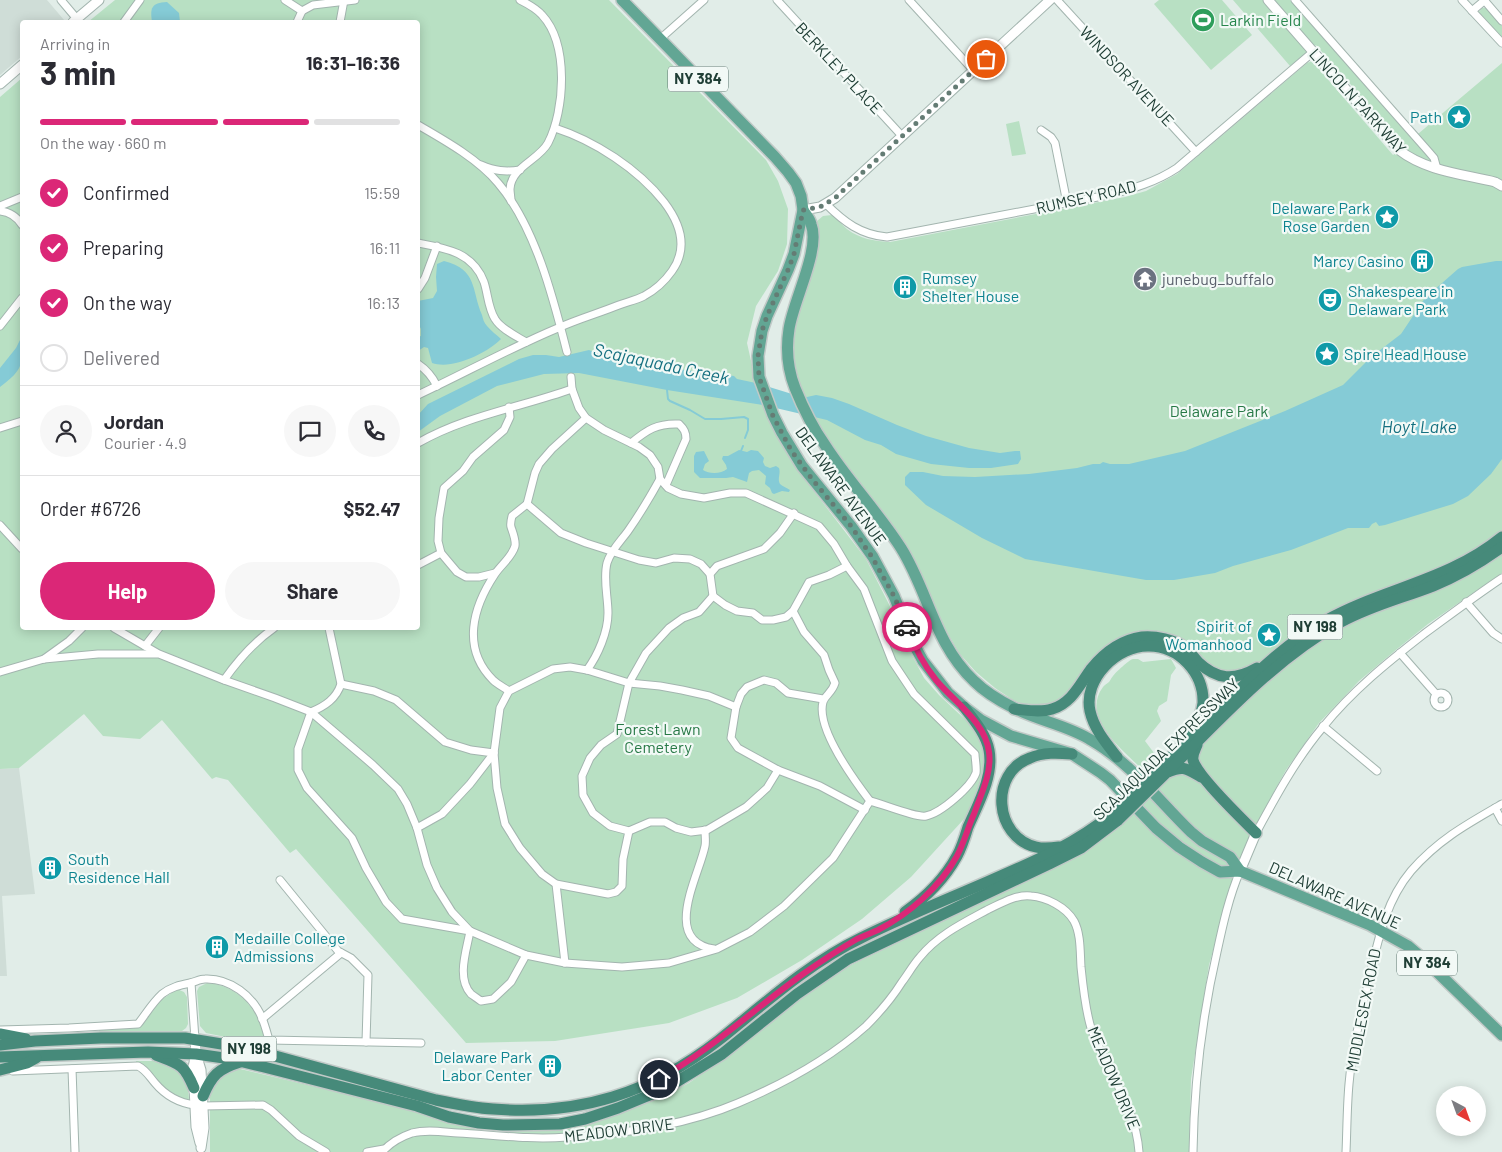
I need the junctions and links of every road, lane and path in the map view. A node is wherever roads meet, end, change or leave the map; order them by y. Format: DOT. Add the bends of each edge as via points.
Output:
graph roads {
  1 [pos="61,0"];
  2 [pos="99,0"];
  3 [pos="140,0"];
  4 [pos="285,0"];
  5 [pos="355,0"];
  6 [pos="520,0"];
  7 [pos="622,0"];
  8 [pos="704,0"];
  9 [pos="777,0"];
  10 [pos="909,0"];
  11 [pos="1050,0"];
  12 [pos="1057,0"];
  13 [pos="1268,0"];
  14 [pos="1295,0"];
  15 [pos="1462,0"];
  16 [pos="1484,0"];
  17 [pos="343,1"];
  18 [pos="302,11"];
  19 [pos="1472,11"];
  20 [pos="74,20"];
  21 [pos="76,20"];
  22 [pos="125,20"];
  23 [pos="298,20"];
  24 [pos="340,20"];
  25 [pos="1502,21"];
  26 [pos="660,39"];
  27 [pos="1502,44"];
  28 [pos="1313,52"];
  29 [pos="20,67"];
  30 [pos="973,70"];
  31 [pos="0,84"];
  32 [pos="420,125"];
  33 [pos="555,128"];
  34 [pos="1041,130"];
  35 [pos="902,136"];
  36 [pos="1196,152"];
  37 [pos="476,163"];
  38 [pos="1437,168"];
  39 [pos="520,170"];
  40 [pos="1502,186"];
  41 [pos="20,198"];
  42 [pos="512,201"];
  43 [pos="1068,203"];
  44 [pos="826,204"];
  45 [pos="0,206"];
  46 [pos="803,210"];
  47 [pos="0,211"];
  48 [pos="20,222"];
  49 [pos="420,243"];
  50 [pos="437,246"];
  51 [pos="420,285"];
  52 [pos="20,301"];
  53 [pos="0,326"];
  54 [pos="560,327"];
  55 [pos="526,342"];
  56 [pos="567,352"];
  57 [pos="420,365"];
  58 [pos="571,377"];
  59 [pos="437,386"];
  60 [pos="572,389"];
  61 [pos="420,394"];
  62 [pos="509,407"];
  63 [pos="586,418"];
  64 [pos="20,422"];
  65 [pos="0,428"];
  66 [pos="420,441"];
  67 [pos="631,443"];
  68 [pos="660,479"];
  69 [pos="666,486"];
  70 [pos="527,504"];
  71 [pos="794,514"];
  72 [pos="0,525"];
  73 [pos="1502,537"];
  74 [pos="20,547"];
  75 [pos="1502,547"];
  76 [pos="611,552"];
  77 [pos="441,553"];
  78 [pos="420,564"];
  79 [pos="847,566"];
  80 [pos="495,573"];
  81 [pos="710,574"];
  82 [pos="1502,578"];
  83 [pos="713,596"];
  84 [pos="1466,602"];
  85 [pos="793,612"];
  86 [pos="80,630"];
  87 [pos="117,630"];
  88 [pos="157,630"];
  89 [pos="271,630"];
  90 [pos="329,630"];
  91 [pos="1502,638"];
  92 [pos="145,646"];
  93 [pos="1400,653"];
  94 [pos="159,654"];
  95 [pos="44,659"];
  96 [pos="1270,662"];
  97 [pos="587,670"];
  98 [pos="0,672"];
  99 [pos="224,680"];
  100 [pos="629,683"];
  101 [pos="341,684"];
  102 [pos="509,691"];
  103 [pos="1436,694"];
  104 [pos="823,699"];
  105 [pos="736,707"];
  106 [pos="964,707"];
  107 [pos="1014,708"];
  108 [pos="311,712"];
  109 [pos="1323,726"];
  110 [pos="1200,740"];
  111 [pos="1182,745"];
  112 [pos="494,753"];
  113 [pos="1072,754"];
  114 [pos="1117,757"];
  115 [pos="778,770"];
  116 [pos="1163,770"];
  117 [pos="1377,771"];
  118 [pos="1204,779"];
  119 [pos="870,801"];
  120 [pos="1502,804"];
  121 [pos="1495,808"];
  122 [pos="865,810"];
  123 [pos="1115,817"];
  124 [pos="1502,821"];
  125 [pos="417,828"];
  126 [pos="705,830"];
  127 [pos="629,831"];
  128 [pos="1256,833"];
  129 [pos="1064,847"];
  130 [pos="1240,871"];
  131 [pos="280,880"];
  132 [pos="556,884"];
  133 [pos="878,930"];
  134 [pos="1381,930"];
  135 [pos="470,931"];
  136 [pos="716,949"];
  137 [pos="340,953"];
  138 [pos="526,955"];
  139 [pos="565,963"];
  140 [pos="191,983"];
  141 [pos="262,1018"];
  142 [pos="0,1032"];
  143 [pos="1502,1035"];
  144 [pos="195,1039"];
  145 [pos="35,1041"];
  146 [pos="366,1042"];
  147 [pos="421,1043"];
  148 [pos="0,1045"];
  149 [pos="148,1052"];
  150 [pos="196,1054"];
  151 [pos="42,1055"];
  152 [pos="0,1057"];
  153 [pos="240,1062"];
  154 [pos="72,1068"];
  155 [pos="0,1070"];
  156 [pos="199,1099"];
  157 [pos="201,1150"];
  158 [pos="383,1151"];
  159 [pos="75,1152"];
  160 [pos="326,1152"];
  161 [pos="367,1152"];
  162 [pos="1140,1152"];
  163 [pos="1193,1152"];
  164 [pos="1346,1152"];
  1 -- 20 [label="street"];
  2 -- 21 [label="street"];
  3 -- 22 [label="street"];
  4 -- 18 [label="street"];
  5 -- 17 [label="street"];
  6 -- 33 [label="street" via="543,15 560,55 561,80"];
  7 -- 26 [label="main road, DELAWARE AVENUE / NY 384"];
  8 -- 26 [label="street"];
  9 -- 35 [label="street, BERKLEY PLACE"];
  10 -- 30 [label="street"];
  11 -- 30 [label="street"];
  12 -- 36 [label="street, WINDSOR AVENUE"];
  13 -- 28 [label="street, LINCOLN PARKWAY"];
  14 -- 38 [label="street, LINCOLN PARKWAY" via="1434,158"];
  15 -- 19 [label="street"];
  16 -- 19 [label="street"];
  16 -- 25 [label="street"];
  17 -- 18 [label="street" via="313,5"];
  17 -- 24 [label="street"];
  18 -- 23 [label="street"];
  19 -- 27 [label="street"];
  26 -- 46 [label="main road, DELAWARE AVENUE / NY 384" via="788,172 796,183"];
  28 -- 36 [label="street, RUMSEY ROAD"];
  28 -- 38 [label="street, LINCOLN PARKWAY" via="1399,150 1414,160"];
  29 -- 31 [label="street"];
  30 -- 35 [label="street"];
  32 -- 37 [label="street"];
  33 -- 39 [label="street" via="547,146"];
  33 -- 54 [label="street" via="571,133 637,174 674,215 681,234 680,253 673,270 661,285 644,296"];
  34 -- 43 [label="street" via="1055,143"];
  35 -- 44 [label="street"];
  36 -- 43 [label="street, RUMSEY ROAD" via="1164,177 1108,195"];
  37 -- 39 [label="street" via="495,171"];
  37 -- 42 [label="street"];
  38 -- 40 [label="street, LINCOLN PARKWAY"];
  39 -- 42 [label="street" via="510,188"];
  41 -- 45 [label="street"];
  42 -- 54 [label="street" via="532,240"];
  43 -- 44 [label="street, RUMSEY ROAD" via="887,237 856,230"];
  44 -- 46 [label="street"];
  46 -- 106 [label="main road, DELAWARE AVENUE / NY 384" via="791,262 762,331 759,377 782,433 802,466 872,557 894,596 923,661 948,693"];
  46 -- 107 [label="main road, DELAWARE AVENUE / NY 384" via="812,224 812,244 789,328 788,358 794,386 812,424 839,465 902,549 946,647 974,681"];
  47 -- 48 [label="street"];
  49 -- 50 [label="street"];
  50 -- 51 [label="street"];
  50 -- 55 [label="street" via="469,260 484,281 495,320"];
  52 -- 53 [label="street"];
  54 -- 55 [label="street"];
  54 -- 56 [label="street"];
  55 -- 59 [label="street"];
  57 -- 59 [label="street"];
  58 -- 60 [label="street"];
  59 -- 61 [label="street"];
  60 -- 62 [label="street"];
  60 -- 63 [label="street"];
  62 -- 66 [label="street"];
  62 -- 77 [label="street" via="510,417 504,430 444,488 438,541"];
  63 -- 67 [label="street"];
  63 -- 70 [label="street" via="539,464"];
  64 -- 65 [label="street"];
  67 -- 68 [label="street" via="650,455 658,467"];
  67 -- 69 [label="street" via="648,429 666,424 679,424 683,428 686,439"];
  68 -- 69 [label="street"];
  68 -- 76 [label="street"];
  69 -- 71 [label="street" via="681,494 704,498 730,492 746,493"];
  70 -- 76 [label="street" via="561,532"];
  70 -- 80 [label="street" via="512,516 510,526 515,546"];
  71 -- 79 [label="street" via="819,526"];
  71 -- 81 [label="street" via="764,549 717,566"];
  72 -- 74 [label="street"];
  73 -- 96 [label="highway, SCAJAQUADA EXPRESSWAY / NY 198" via="1450,570 1333,617 1293,642"];
  75 -- 110 [label="highway, SCAJAQUADA EXPRESSWAY / NY 198" via="1453,578 1354,615 1316,636 1278,666"];
  76 -- 81 [label="street" via="656,563 674,558 690,559 701,564"];
  76 -- 97 [label="street" via="606,566 608,614 603,640"];
  77 -- 78 [label="street"];
  77 -- 80 [label="street" via="456,572 466,577"];
  79 -- 85 [label="street" via="809,582"];
  79 -- 119 [label="street" via="864,589 892,661 914,694 975,754 976,773 962,793 926,816"];
  80 -- 102 [label="street" via="473,621 474,645 481,665 493,680"];
  81 -- 83 [label="street"];
  82 -- 84 [label="street"];
  83 -- 85 [label="street" via="737,611 753,613 762,620 786,617"];
  83 -- 100 [label="street" via="699,612 669,628 646,653"];
  84 -- 91 [label="street" via="1493,633"];
  84 -- 93 [label="street"];
  85 -- 104 [label="street" via="804,632 824,655 835,683 833,690"];
  86 -- 95 [label="street"];
  87 -- 92 [label="street"];
  88 -- 92 [label="street"];
  89 -- 99 [label="street" via="239,660"];
  90 -- 101 [label="street"];
  92 -- 94 [label="street"];
  93 -- 103 [label="street"];
  93 -- 109 [label="street" via="1359,688"];
  94 -- 95 [label="street" via="98,654"];
  94 -- 99 [label="street"];
  95 -- 98 [label="street"];
  96 -- 107 [label="highway" via="1244,675 1223,676 1206,669 1179,644 1140,637 1107,652 1061,705 1039,711"];
  96 -- 111 [label="highway, SCAJAQUADA EXPRESSWAY / NY 198"];
  97 -- 100 [label="street"];
  97 -- 102 [label="street" via="570,666 553,669"];
  99 -- 108 [label="street"];
  100 -- 105 [label="street" via="710,696"];
  100 -- 127 [label="street" via="617,734 590,758 582,776 583,795 593,813 610,826"];
  101 -- 108 [label="street" via="332,700"];
  101 -- 112 [label="street" via="396,700 445,742"];
  102 -- 112 [label="street" via="500,708"];
  104 -- 105 [label="street" via="788,693 776,683 764,680 747,687"];
  104 -- 119 [label="street" via="821,712 825,727 839,756"];
  105 -- 115 [label="street" via="731,738 738,748"];
  106 -- 113 [label="main road, DELAWARE AVENUE / NY 384" via="1011,736"];
  106 -- 133 [label="highway" via="987,743 989,770 982,794 957,856 946,872 919,902"];
  107 -- 114 [label="main road, DELAWARE AVENUE / NY 384" via="1065,727"];
  108 -- 125 [label="street" via="398,789"];
  108 -- 135 [label="street" via="298,750 298,770 307,788 352,838 386,902 402,919"];
  109 -- 117 [label="street"];
  109 -- 128 [label="street" via="1286,780"];
  110 -- 116 [label="highway, SCAJAQUADA EXPRESSWAY / NY 198"];
  110 -- 118 [label="highway" via="1193,757"];
  111 -- 114 [label="highway" via="1196,724 1203,705 1198,678 1182,658 1172,652 1159,647 1133,648 1120,654 1100,671 1090,697 1094,722"];
  111 -- 116 [label="highway, SCAJAQUADA EXPRESSWAY / NY 198"];
  112 -- 125 [label="street" via="442,814"];
  112 -- 132 [label="street" via="505,824 542,874"];
  113 -- 129 [label="highway" via="1028,758 1011,771 1001,797 1005,822 1015,836 1036,847"];
  113 -- 130 [label="main road, DELAWARE AVENUE / NY 384" via="1102,773 1163,834 1185,851 1220,872"];
  114 -- 130 [label="main road, DELAWARE AVENUE / NY 384" via="1191,832 1230,857"];
  115 -- 122 [label="street" via="820,786"];
  115 -- 126 [label="street" via="767,788 746,807"];
  116 -- 118 [label="highway" via="1185,768"];
  116 -- 123 [label="highway, SCAJAQUADA EXPRESSWAY / NY 198, bridge"];
  118 -- 128 [label="highway"];
  119 -- 122 [label="street"];
  120 -- 121 [label="street, MIDDLESEX ROAD"];
  121 -- 124 [label="street"];
  121 -- 134 [label="street, MIDDLESEX ROAD" via="1451,834 1421,860 1395,896"];
  122 -- 136 [label="street" via="834,858 784,906 750,932"];
  123 -- 129 [label="highway, SCAJAQUADA EXPRESSWAY / NY 198"];
  123 -- 153 [label="highway, SCAJAQUADA EXPRESSWAY / NY 198" via="1080,848 848,959 696,1071 652,1094 585,1119 560,1124 479,1123"];
  125 -- 135 [label="street" via="437,888 452,912"];
  126 -- 127 [label="street" via="692,832 665,822 650,822"];
  126 -- 136 [label="street" via="704,848 691,890 686,924 696,943"];
  127 -- 132 [label="street" via="622,886 616,892 608,894"];
  128 -- 130 [label="street"];
  129 -- 133 [label="highway, SCAJAQUADA EXPRESSWAY / NY 198"];
  130 -- 134 [label="main road, DELAWARE AVENUE / NY 384"];
  130 -- 163 [label="street" via="1224,919 1205,1009 1193,1118"];
  131 -- 137 [label="street"];
  132 -- 139 [label="street"];
  133 -- 144 [label="highway, SCAJAQUADA EXPRESSWAY / NY 198" via="815,965 681,1067 623,1094 592,1104 525,1111 467,1106 246,1048"];
  134 -- 143 [label="main road, DELAWARE AVENUE / NY 384" via="1408,946 1429,964"];
  134 -- 164 [label="street, MIDDLESEX ROAD" via="1355,1042 1349,1084"];
  135 -- 138 [label="street"];
  135 -- 138 [label="street" via="464,980 470,993 481,1001 493,999 511,982"];
  136 -- 139 [label="street" via="669,963 622,968"];
  137 -- 141 [label="street"];
  137 -- 146 [label="street" via="351,958 368,975"];
  138 -- 139 [label="street"];
  140 -- 141 [label="street" via="206,979 233,986 254,1003"];
  140 -- 142 [label="street" via="173,987 162,994 138,1024"];
  140 -- 144 [label="street"];
  141 -- 146 [label="street" via="269,1040"];
  142 -- 145 [label="highway"];
  144 -- 145 [label="highway, SCAJAQUADA EXPRESSWAY / NY 198"];
  144 -- 150 [label="street"];
  145 -- 148 [label="highway, SCAJAQUADA EXPRESSWAY / NY 198"];
  146 -- 147 [label="street"];
  149 -- 150 [label="highway, SCAJAQUADA EXPRESSWAY / NY 198"];
  149 -- 151 [label="highway, SCAJAQUADA EXPRESSWAY / NY 198"];
  149 -- 156 [label="highway" via="186,1070"];
  150 -- 153 [label="highway, SCAJAQUADA EXPRESSWAY / NY 198"];
  150 -- 156 [label="street" via="193,1066"];
  151 -- 152 [label="highway, SCAJAQUADA EXPRESSWAY / NY 198"];
  151 -- 155 [label="highway"];
  153 -- 156 [label="highway" via="214,1075"];
  154 -- 155 [label="street"];
  154 -- 156 [label="street" via="138,1066 166,1093 182,1102"];
  154 -- 159 [label="street"];
  156 -- 157 [label="street" via="204,1128"];
  156 -- 160 [label="street" via="262,1105 299,1136"];
  158 -- 161 [label="street"];
  158 -- 162 [label="street, MEADOW DRIVE" via="399,1138 421,1132 536,1138 646,1130 736,1104 796,1074 866,1026 919,957 948,932 1013,898 1032,896 1064,909 1075,923 1091,1027 1131,1115"];
}
